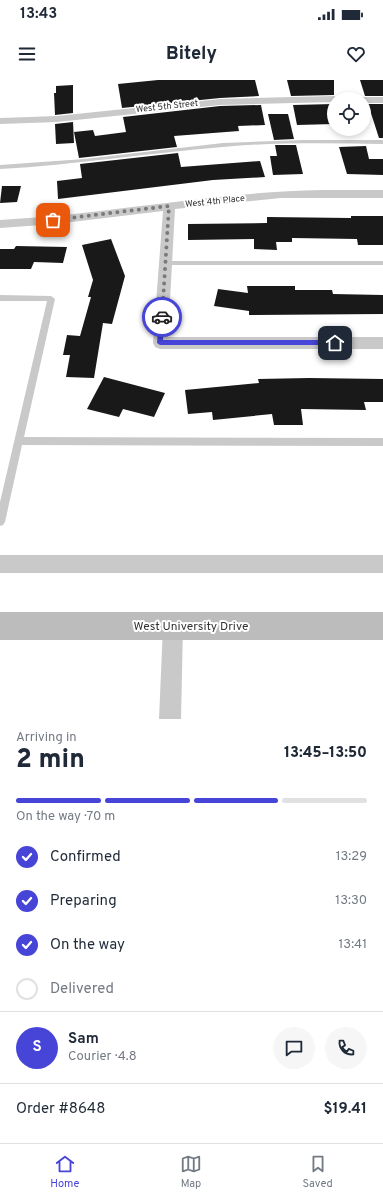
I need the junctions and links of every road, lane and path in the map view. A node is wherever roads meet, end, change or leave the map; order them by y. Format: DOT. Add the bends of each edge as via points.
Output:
graph roads {
  1 [pos="327,99"];
  2 [pos="371,100"];
  3 [pos="383,100"];
  4 [pos="0,121"];
  5 [pos="383,142"];
  6 [pos="0,167"];
  7 [pos="383,194"];
  8 [pos="169,206"];
  9 [pos="0,224"];
  10 [pos="165,263"];
  11 [pos="383,263"];
  12 [pos="0,298"];
  13 [pos="383,343"];
  14 [pos="19,441"];
  15 [pos="383,442"];
  16 [pos="0,522"];
  17 [pos="0,564"];
  18 [pos="383,564"];
  19 [pos="0,626"];
  20 [pos="173,626"];
  21 [pos="383,626"];
  22 [pos="170,719"];
  1 -- 4 [label="street, West 5th Street" via="225,101 54,119"];
  2 -- 3 [label="street"];
  5 -- 6 [label="lane" via="225,145 42,166"];
  7 -- 8 [label="street, West 4th Place" via="277,195"];
  8 -- 9 [label="street, West 4th Place"];
  8 -- 10 [label="street"];
  10 -- 11 [label="lane"];
  10 -- 13 [label="street" via="160,343"];
  12 -- 14 [label="lane" via="51,299"];
  14 -- 15 [label="lane"];
  14 -- 16 [label="lane"];
  17 -- 18 [label="street"];
  19 -- 20 [label="main road, West University Drive"];
  20 -- 21 [label="main road, West University Drive"];
  20 -- 22 [label="street"];
}
